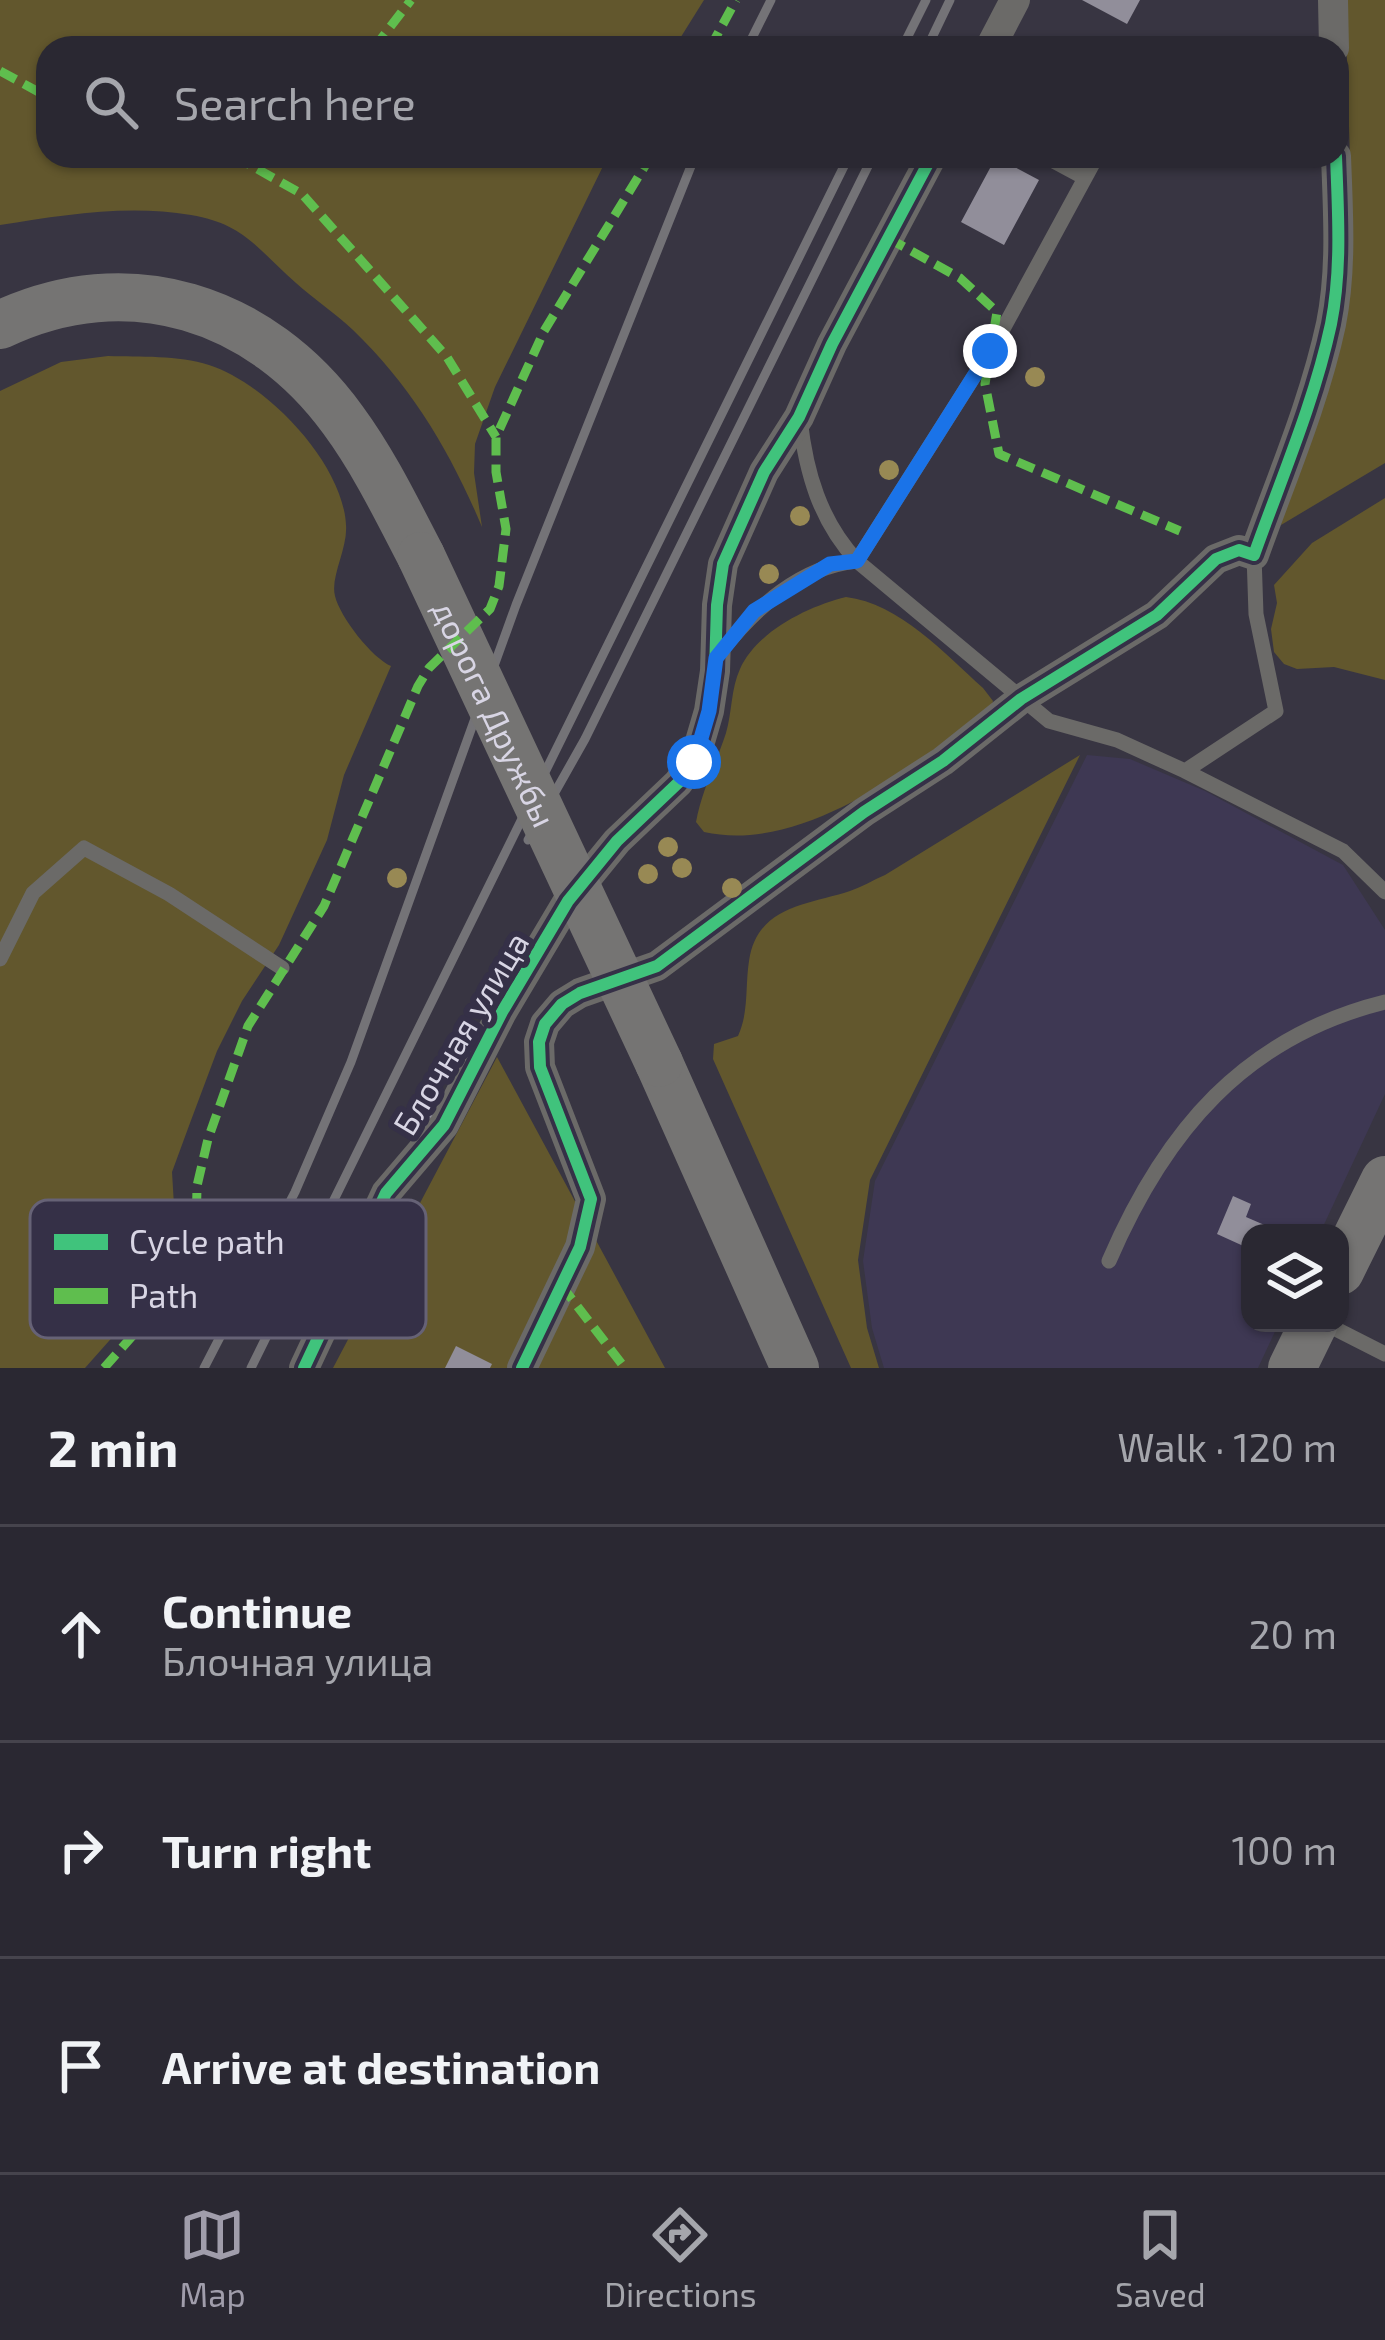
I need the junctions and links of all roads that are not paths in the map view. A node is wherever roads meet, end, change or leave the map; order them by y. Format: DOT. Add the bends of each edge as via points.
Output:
graph roads {
  1 [pos="1015,0"];
  2 [pos="1333,0"];
  3 [pos="996,36"];
  4 [pos="1334,36"];
  5 [pos="926,168"];
  6 [pos="1066,168"];
  7 [pos="1090,168"];
  8 [pos="1336,168"];
  9 [pos="1085,178"];
  10 [pos="0,325"];
  11 [pos="800,416"];
  12 [pos="1254,555"];
  13 [pos="857,561"];
  14 [pos="716,658"];
  15 [pos="1021,699"];
  16 [pos="1185,771"];
  17 [pos="1385,892"];
  18 [pos="0,959"];
  19 [pos="282,968"];
  20 [pos="1385,1002"];
  21 [pos="1385,1180"];
  22 [pos="382,1200"];
  23 [pos="1349,1253"];
  24 [pos="1109,1261"];
  25 [pos="1310,1332"];
  26 [pos="1342,1332"];
  27 [pos="318,1338"];
  28 [pos="1385,1354"];
  29 [pos="304,1368"];
  30 [pos="523,1368"];
  31 [pos="795,1368"];
  32 [pos="1292,1368"];
  1 -- 3 [label="street"];
  2 -- 4 [label="street"];
  5 -- 11 [label="street, Блочная улица"];
  6 -- 9 [label="lane"];
  7 -- 9 [label="lane"];
  8 -- 12 [label="street" via="1331,322"];
  9 -- 13 [label="lane" via="997,340"];
  10 -- 31 [label="main road, дорога Дружбы, bridge" via="44,307 122,293 194,307 289,363 340,416 422,556"];
  11 -- 13 [label="lane" via="816,496"];
  11 -- 14 [label="street, Блочная улица" via="764,472 723,564"];
  12 -- 15 [label="street, Блочная улица" via="1239,550 1216,559 1157,615"];
  12 -- 16 [label="lane" via="1256,614 1276,711"];
  13 -- 14 [label="lane" via="830,564 754,611"];
  13 -- 15 [label="lane"];
  14 -- 22 [label="street, Блочная улица" via="694,762 568,901 444,1125"];
  15 -- 16 [label="lane" via="1049,721"];
  15 -- 30 [label="street, Блочная улица" via="658,966 580,993 544,1024 540,1067 591,1199 580,1247"];
  16 -- 17 [label="lane" via="1343,851"];
  18 -- 19 [label="lane" via="33,893 84,848"];
  20 -- 24 [label="lane" via="1318,1022 1222,1088 1144,1186"];
  21 -- 23 [label="main road"];
  25 -- 32 [label="main road"];
  26 -- 28 [label="lane"];
  27 -- 29 [label="street, Блочная улица"];
}
